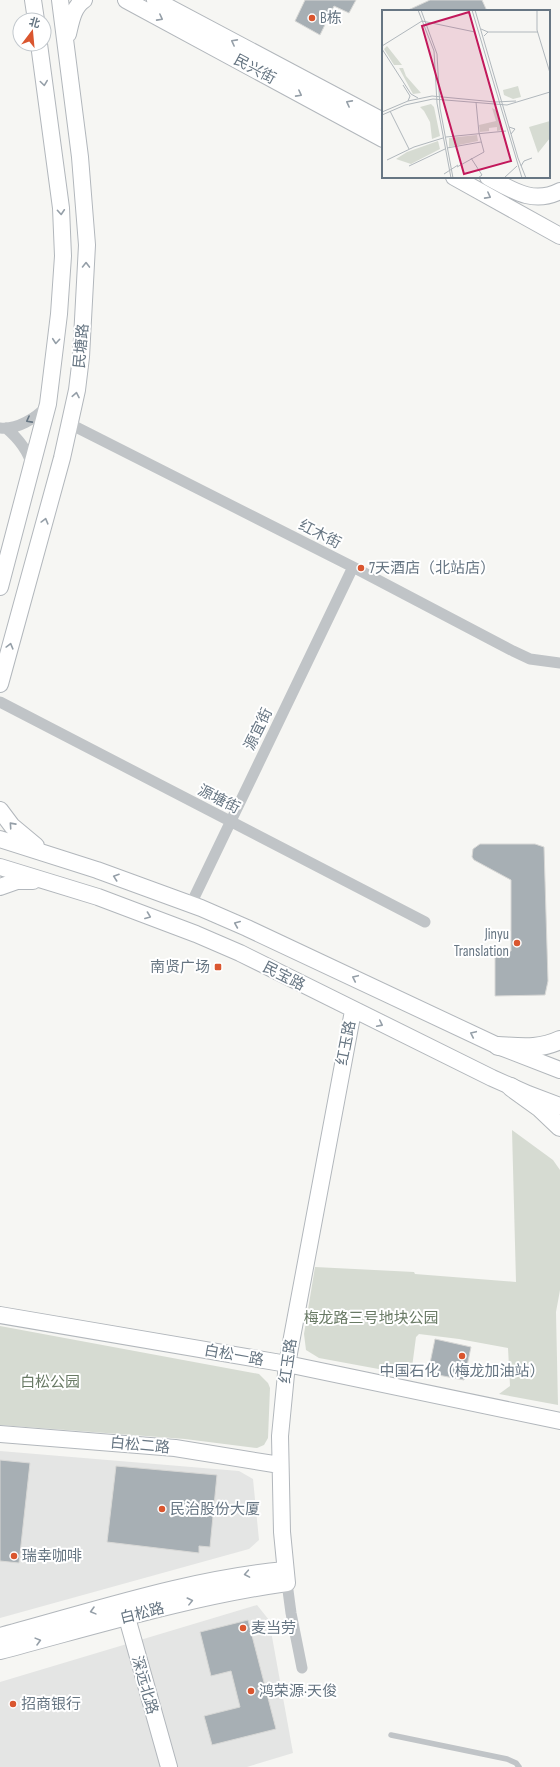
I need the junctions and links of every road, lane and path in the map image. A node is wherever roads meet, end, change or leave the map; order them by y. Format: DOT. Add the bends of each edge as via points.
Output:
graph roads {
  1 [pos="33,0"];
  2 [pos="60,0"];
  3 [pos="84,0"];
  4 [pos="155,0"];
  5 [pos="125,1"];
  6 [pos="35,12"];
  7 [pos="66,45"];
  8 [pos="40,52"];
  9 [pos="382,120"];
  10 [pos="382,138"];
  11 [pos="456,178"];
  12 [pos="490,178"];
  13 [pos="560,191"];
  14 [pos="560,236"];
  15 [pos="48,404"];
  16 [pos="70,424"];
  17 [pos="3,428"];
  18 [pos="33,469"];
  19 [pos="353,567"];
  20 [pos="0,587"];
  21 [pos="560,663"];
  22 [pos="0,684"];
  23 [pos="0,702"];
  24 [pos="0,810"];
  25 [pos="231,822"];
  26 [pos="0,839"];
  27 [pos="50,855"];
  28 [pos="0,867"];
  29 [pos="45,881"];
  30 [pos="0,887"];
  31 [pos="191,904"];
  32 [pos="425,922"];
  33 [pos="353,1011"];
  34 [pos="560,1040"];
  35 [pos="498,1046"];
  36 [pos="560,1070"];
  37 [pos="511,1087"];
  38 [pos="560,1106"];
  39 [pos="560,1127"];
  40 [pos="0,1315"];
  41 [pos="287,1364"];
  42 [pos="560,1421"];
  43 [pos="0,1434"];
  44 [pos="280,1465"];
  45 [pos="286,1576"];
  46 [pos="125,1609"];
  47 [pos="0,1636"];
  48 [pos="0,1651"];
  49 [pos="302,1668"];
  50 [pos="391,1735"];
  51 [pos="169,1767"];
  52 [pos="519,1767"];
  1 -- 6 [label="street"];
  2 -- 7 [label="street, 民塘路"];
  3 -- 7 [label="street" via="73,14"];
  9 -- 4 [label="street, 民兴街, one-way"];
  5 -- 10 [label="street, 民兴街, one-way"];
  16 -- 7 [label="street, 民塘路, one-way" via="82,357 87,245"];
  8 -- 15 [label="street, 民塘路, one-way" via="61,208 63,256 55,356"];
  11 -- 14 [label="street, one-way"];
  12 -- 13 [label="street" via="530,197 542,198"];
  15 -- 17 [label="street, one-way" via="31,419"];
  15 -- 18 [label="street, 民塘路"];
  16 -- 19 [label="street, 红木街"];
  22 -- 16 [label="street, 民塘路, one-way"];
  17 -- 18 [label="street" via="22,444"];
  18 -- 20 [label="street, 民塘路"];
  19 -- 21 [label="street, 红木街" via="512,651 530,659"];
  19 -- 25 [label="street, 源宜街"];
  23 -- 25 [label="street, 源塘街"];
  27 -- 24 [label="street, one-way" via="27,840"];
  25 -- 31 [label="street, 源宜街"];
  25 -- 32 [label="street, 源塘街"];
  26 -- 27 [label="street, 民宝路"];
  31 -- 27 [label="street, 民宝路, one-way"];
  28 -- 29 [label="street, 民宝路"];
  29 -- 30 [label="street" via="17,881"];
  29 -- 33 [label="street, 民宝路, one-way" via="196,934"];
  35 -- 31 [label="street, 民宝路, one-way"];
  33 -- 37 [label="street, 民宝路, one-way"];
  33 -- 41 [label="street, 红玉路"];
  34 -- 35 [label="main road" via="548,1046 535,1048"];
  35 -- 36 [label="street, 民宝路"];
  37 -- 38 [label="street, 民宝路"];
  37 -- 39 [label="main road" via="540,1108"];
  40 -- 41 [label="street, 白松一路"];
  41 -- 42 [label="street, 白松一路"];
  41 -- 44 [label="street, 红玉路" via="280,1436"];
  43 -- 44 [label="street, 白松二路" via="175,1448"];
  44 -- 45 [label="street, 红玉路"];
  45 -- 46 [label="street, 白松路" via="253,1573 181,1586"];
  45 -- 49 [label="street, 红玉路" via="290,1613"];
  46 -- 47 [label="street, 白松路, one-way"];
  48 -- 46 [label="street, 白松路, one-way"];
  46 -- 51 [label="street, 深远北路"];
  50 -- 52 [label="lane" via="507,1759"];
}
